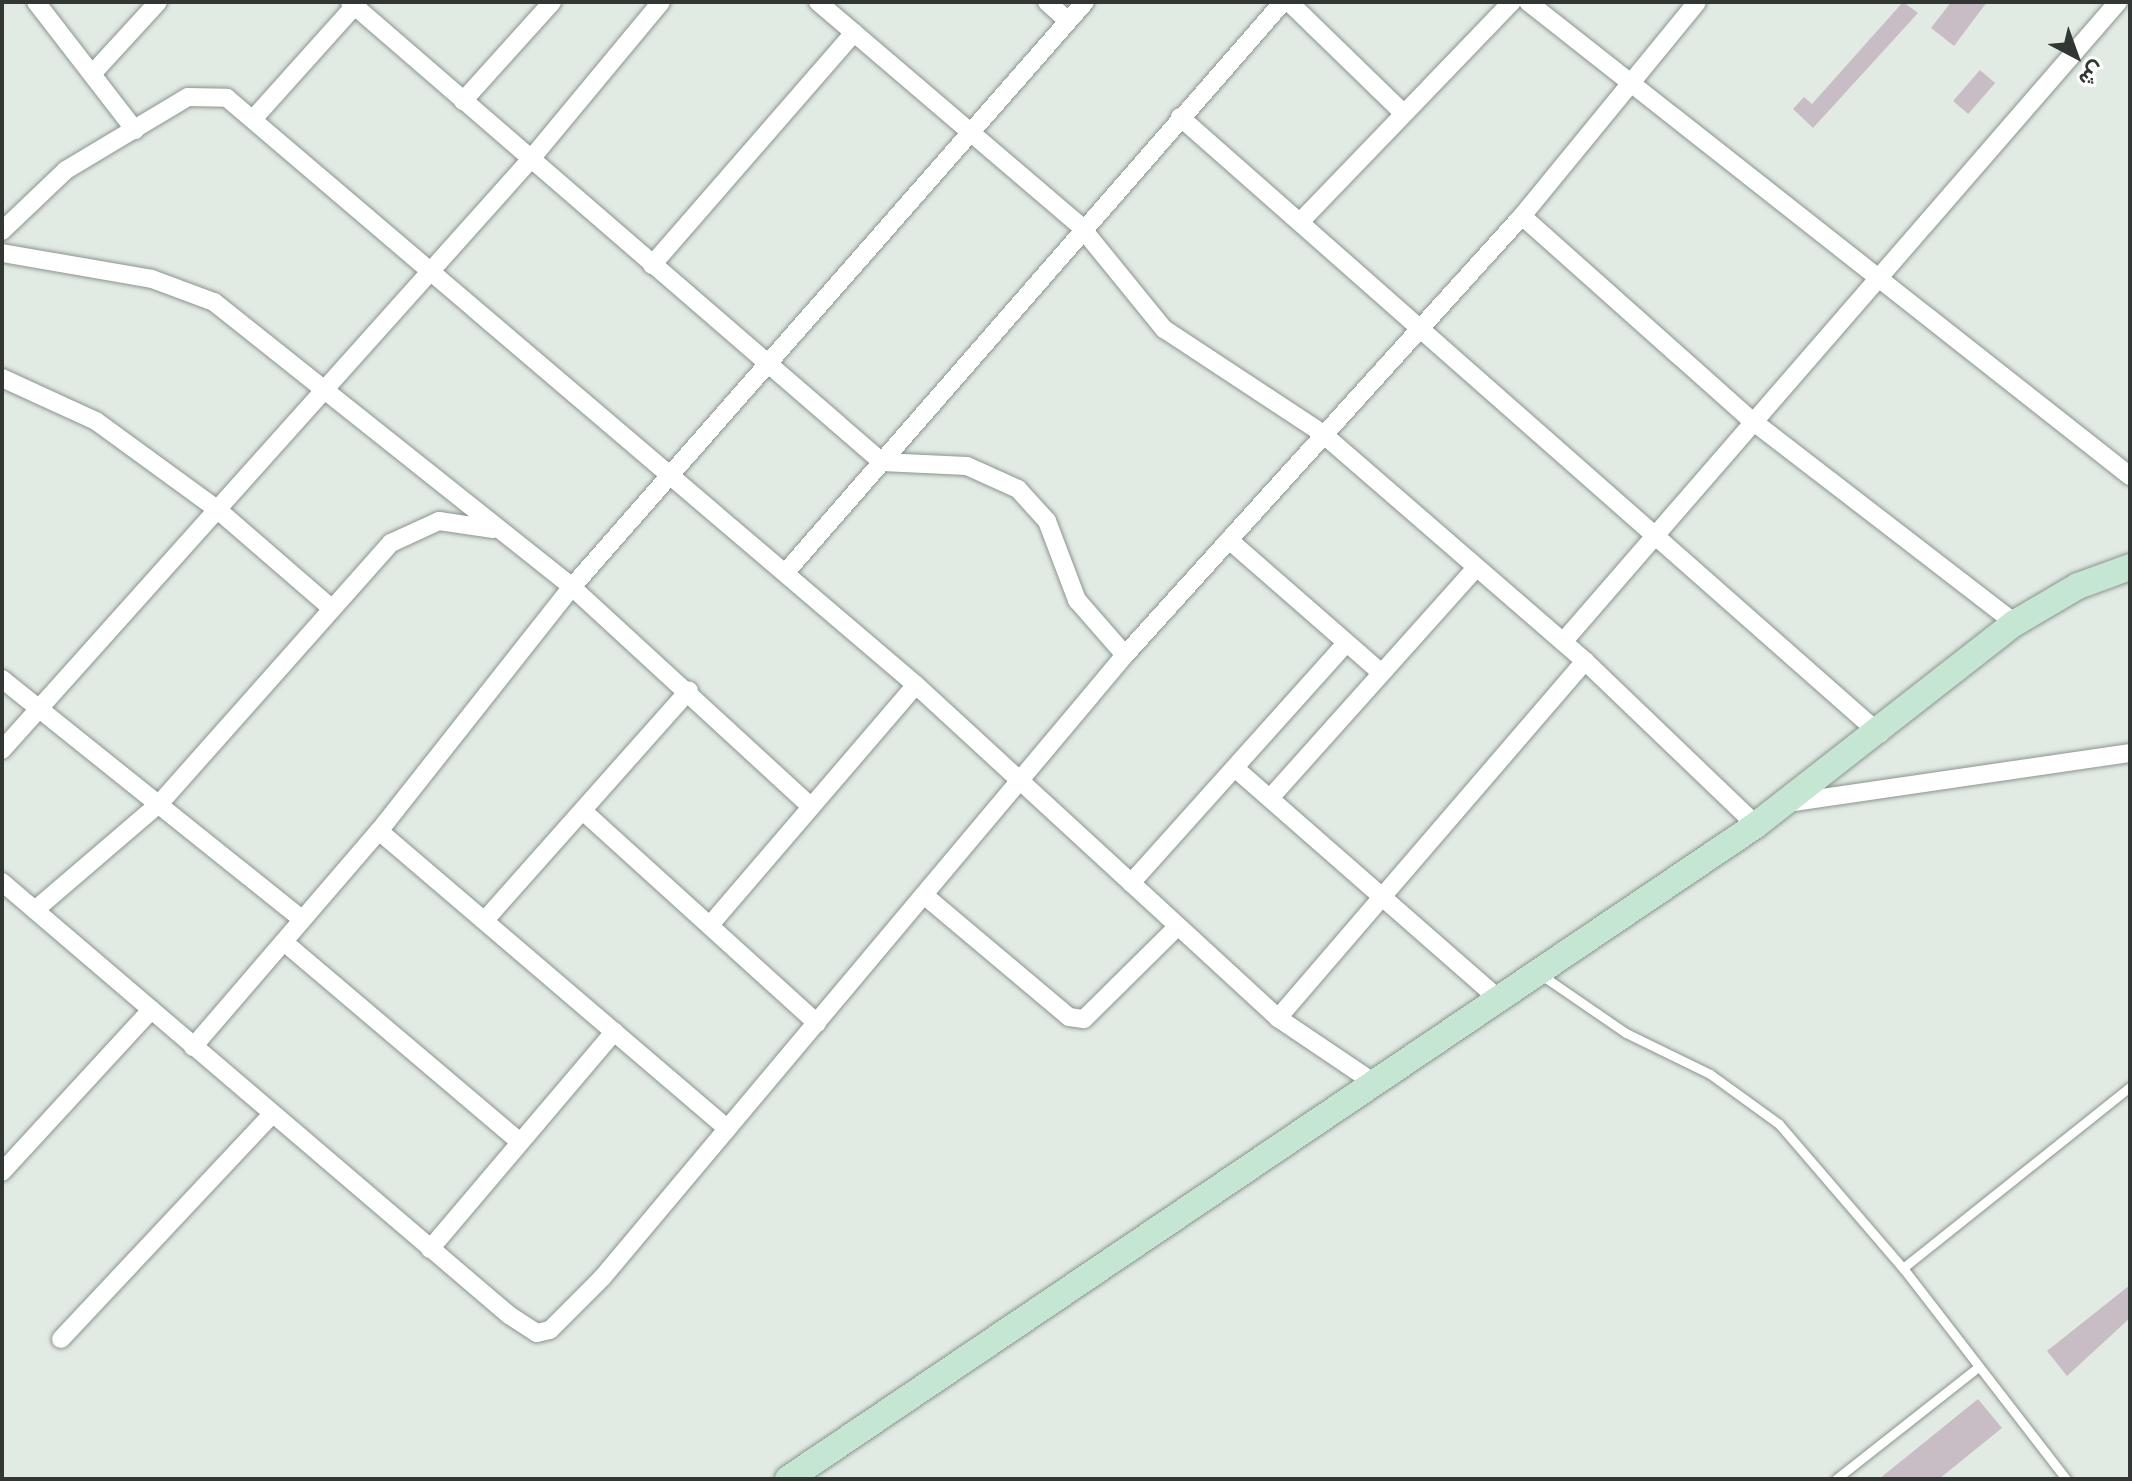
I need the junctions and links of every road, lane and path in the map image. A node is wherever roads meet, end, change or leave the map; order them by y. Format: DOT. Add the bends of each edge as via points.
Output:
graph roads {
  1 [pos="36,2"];
  2 [pos="158,2"];
  3 [pos="552,2"];
  4 [pos="661,2"];
  5 [pos="818,2"];
  6 [pos="1047,2"];
  7 [pos="1085,2"];
  8 [pos="1283,2"];
  9 [pos="1289,2"];
  10 [pos="1512,2"];
  11 [pos="1528,2"];
  12 [pos="1697,2"];
  13 [pos="2118,2"];
  14 [pos="354,3"];
  15 [pos="1068,21"];
  16 [pos="854,33"];
  17 [pos="93,73"];
  18 [pos="1629,84"];
  19 [pos="463,101"];
  20 [pos="1401,111"];
  21 [pos="1180,117"];
  22 [pos="254,118"];
  23 [pos="135,130"];
  24 [pos="971,136"];
  25 [pos="530,160"];
  26 [pos="1522,216"];
  27 [pos="1300,222"];
  28 [pos="1081,227"];
  29 [pos="2,231"];
  30 [pos="2,253"];
  31 [pos="652,265"];
  32 [pos="433,267"];
  33 [pos="1878,281"];
  34 [pos="1422,330"];
  35 [pos="769,368"];
  36 [pos="2,378"];
  37 [pos="327,384"];
  38 [pos="1750,419"];
  39 [pos="1323,434"];
  40 [pos="882,462"];
  41 [pos="2130,476"];
  42 [pos="672,477"];
  43 [pos="218,510"];
  44 [pos="500,530"];
  45 [pos="1654,537"];
  46 [pos="1229,540"];
  47 [pos="2130,567"];
  48 [pos="1476,568"];
  49 [pos="785,573"];
  50 [pos="572,587"];
  51 [pos="330,607"];
  52 [pos="2015,623"];
  53 [pos="1563,642"];
  54 [pos="1346,643"];
  55 [pos="1125,655"];
  56 [pos="1585,661"];
  57 [pos="1379,671"];
  58 [pos="2,679"];
  59 [pos="916,685"];
  60 [pos="689,690"];
  61 [pos="39,709"];
  62 [pos="1880,734"];
  63 [pos="2,750"];
  64 [pos="2130,753"];
  65 [pos="1236,769"];
  66 [pos="1020,778"];
  67 [pos="1271,797"];
  68 [pos="160,803"];
  69 [pos="1787,803"];
  70 [pos="811,807"];
  71 [pos="583,811"];
  72 [pos="1756,825"];
  73 [pos="379,831"];
  74 [pos="2,882"];
  75 [pos="1131,883"];
  76 [pos="924,895"];
  77 [pos="1380,900"];
  78 [pos="35,910"];
  79 [pos="302,919"];
  80 [pos="485,920"];
  81 [pos="710,925"];
  82 [pos="1177,927"];
  83 [pos="284,942"];
  84 [pos="1540,974"];
  85 [pos="1499,999"];
  86 [pos="150,1011"];
  87 [pos="1278,1018"];
  88 [pos="817,1023"];
  89 [pos="614,1032"];
  90 [pos="193,1047"];
  91 [pos="1376,1084"];
  92 [pos="2130,1087"];
  93 [pos="272,1114"];
  94 [pos="727,1128"];
  95 [pos="519,1141"];
  96 [pos="2,1172"];
  97 [pos="430,1249"];
  98 [pos="1903,1268"];
  99 [pos="61,1339"];
  100 [pos="1977,1368"];
  101 [pos="788,1479"];
  102 [pos="1836,1479"];
  103 [pos="2066,1479"];
  1 -- 17 [label="street"];
  2 -- 17 [label="street"];
  3 -- 19 [label="street"];
  4 -- 25 [label="street"];
  5 -- 16 [label="street"];
  6 -- 15 [label="street"];
  7 -- 15 [label="street"];
  8 -- 21 [label="street"];
  9 -- 20 [label="street"];
  10 -- 20 [label="street"];
  11 -- 18 [label="street"];
  12 -- 18 [label="street"];
  13 -- 33 [label="street"];
  14 -- 19 [label="street"];
  14 -- 22 [label="street"];
  15 -- 24 [label="street"];
  16 -- 24 [label="street"];
  16 -- 31 [label="street"];
  17 -- 23 [label="street"];
  18 -- 26 [label="street"];
  18 -- 33 [label="street"];
  19 -- 25 [label="street"];
  20 -- 27 [label="street"];
  21 -- 27 [label="street"];
  21 -- 28 [label="street"];
  22 -- 23 [label="street" via="208,92"];
  22 -- 32 [label="street"];
  23 -- 29 [label="street" via="66,170"];
  24 -- 28 [label="street"];
  24 -- 35 [label="street"];
  25 -- 31 [label="street"];
  25 -- 32 [label="street"];
  26 -- 34 [label="street"];
  26 -- 38 [label="street"];
  27 -- 34 [label="street"];
  28 -- 39 [label="street" via="1164,329"];
  28 -- 40 [label="street"];
  30 -- 37 [label="street" via="184,287"];
  31 -- 35 [label="street"];
  32 -- 37 [label="street"];
  32 -- 42 [label="street"];
  33 -- 38 [label="street"];
  33 -- 41 [label="street"];
  34 -- 39 [label="street"];
  34 -- 45 [label="street"];
  35 -- 40 [label="street"];
  35 -- 42 [label="street"];
  36 -- 43 [label="street" via="96,421"];
  37 -- 43 [label="street"];
  37 -- 44 [label="street"];
  38 -- 45 [label="street"];
  38 -- 52 [label="street"];
  39 -- 46 [label="street"];
  39 -- 48 [label="street"];
  40 -- 49 [label="street"];
  40 -- 55 [label="street" via="967,466 1018,489 1047,521 1077,600"];
  42 -- 49 [label="street"];
  42 -- 50 [label="street"];
  43 -- 51 [label="street"];
  43 -- 61 [label="street"];
  44 -- 50 [label="street"];
  44 -- 51 [label="street" via="463,521 416,529 391,543"];
  45 -- 53 [label="street"];
  45 -- 62 [label="street"];
  46 -- 54 [label="street"];
  46 -- 55 [label="street"];
  47 -- 52 [label="main road" via="2078,586"];
  48 -- 53 [label="street"];
  48 -- 57 [label="street"];
  49 -- 59 [label="street"];
  50 -- 60 [label="street"];
  50 -- 73 [label="street"];
  51 -- 68 [label="street"];
  52 -- 62 [label="main road"];
  53 -- 56 [label="street"];
  54 -- 57 [label="street"];
  54 -- 65 [label="street"];
  55 -- 66 [label="street"];
  56 -- 72 [label="street"];
  56 -- 77 [label="street"];
  57 -- 67 [label="street"];
  58 -- 61 [label="street"];
  59 -- 66 [label="street"];
  59 -- 70 [label="street"];
  60 -- 70 [label="street"];
  60 -- 71 [label="street"];
  61 -- 63 [label="street"];
  61 -- 68 [label="street"];
  62 -- 69 [label="main road"];
  64 -- 69 [label="street"];
  65 -- 67 [label="street"];
  65 -- 75 [label="street"];
  66 -- 75 [label="street"];
  66 -- 76 [label="street"];
  67 -- 77 [label="street"];
  68 -- 78 [label="street"];
  68 -- 79 [label="street"];
  69 -- 72 [label="main road"];
  70 -- 81 [label="street"];
  71 -- 80 [label="street"];
  71 -- 81 [label="street"];
  72 -- 84 [label="main road"];
  73 -- 79 [label="street"];
  73 -- 80 [label="street"];
  74 -- 78 [label="street"];
  75 -- 82 [label="street"];
  76 -- 82 [label="street" via="1069,1017 1084,1019"];
  76 -- 88 [label="street"];
  77 -- 85 [label="street"];
  77 -- 87 [label="street"];
  78 -- 86 [label="street"];
  79 -- 83 [label="street"];
  80 -- 89 [label="street"];
  81 -- 88 [label="street"];
  82 -- 87 [label="street"];
  83 -- 90 [label="street"];
  83 -- 95 [label="street"];
  84 -- 85 [label="main road"];
  84 -- 98 [label="lane" via="1626,1033 1710,1074 1779,1124"];
  85 -- 91 [label="main road"];
  86 -- 90 [label="street"];
  86 -- 96 [label="street"];
  87 -- 91 [label="street"];
  88 -- 94 [label="street"];
  89 -- 94 [label="street"];
  89 -- 95 [label="street"];
  90 -- 93 [label="street"];
  91 -- 101 [label="main road"];
  92 -- 98 [label="lane"];
  93 -- 97 [label="street"];
  93 -- 99 [label="street"];
  94 -- 97 [label="street" via="550,1330 524,1328"];
  95 -- 97 [label="street"];
  98 -- 100 [label="lane"];
  100 -- 102 [label="lane"];
  100 -- 103 [label="lane"];
}
